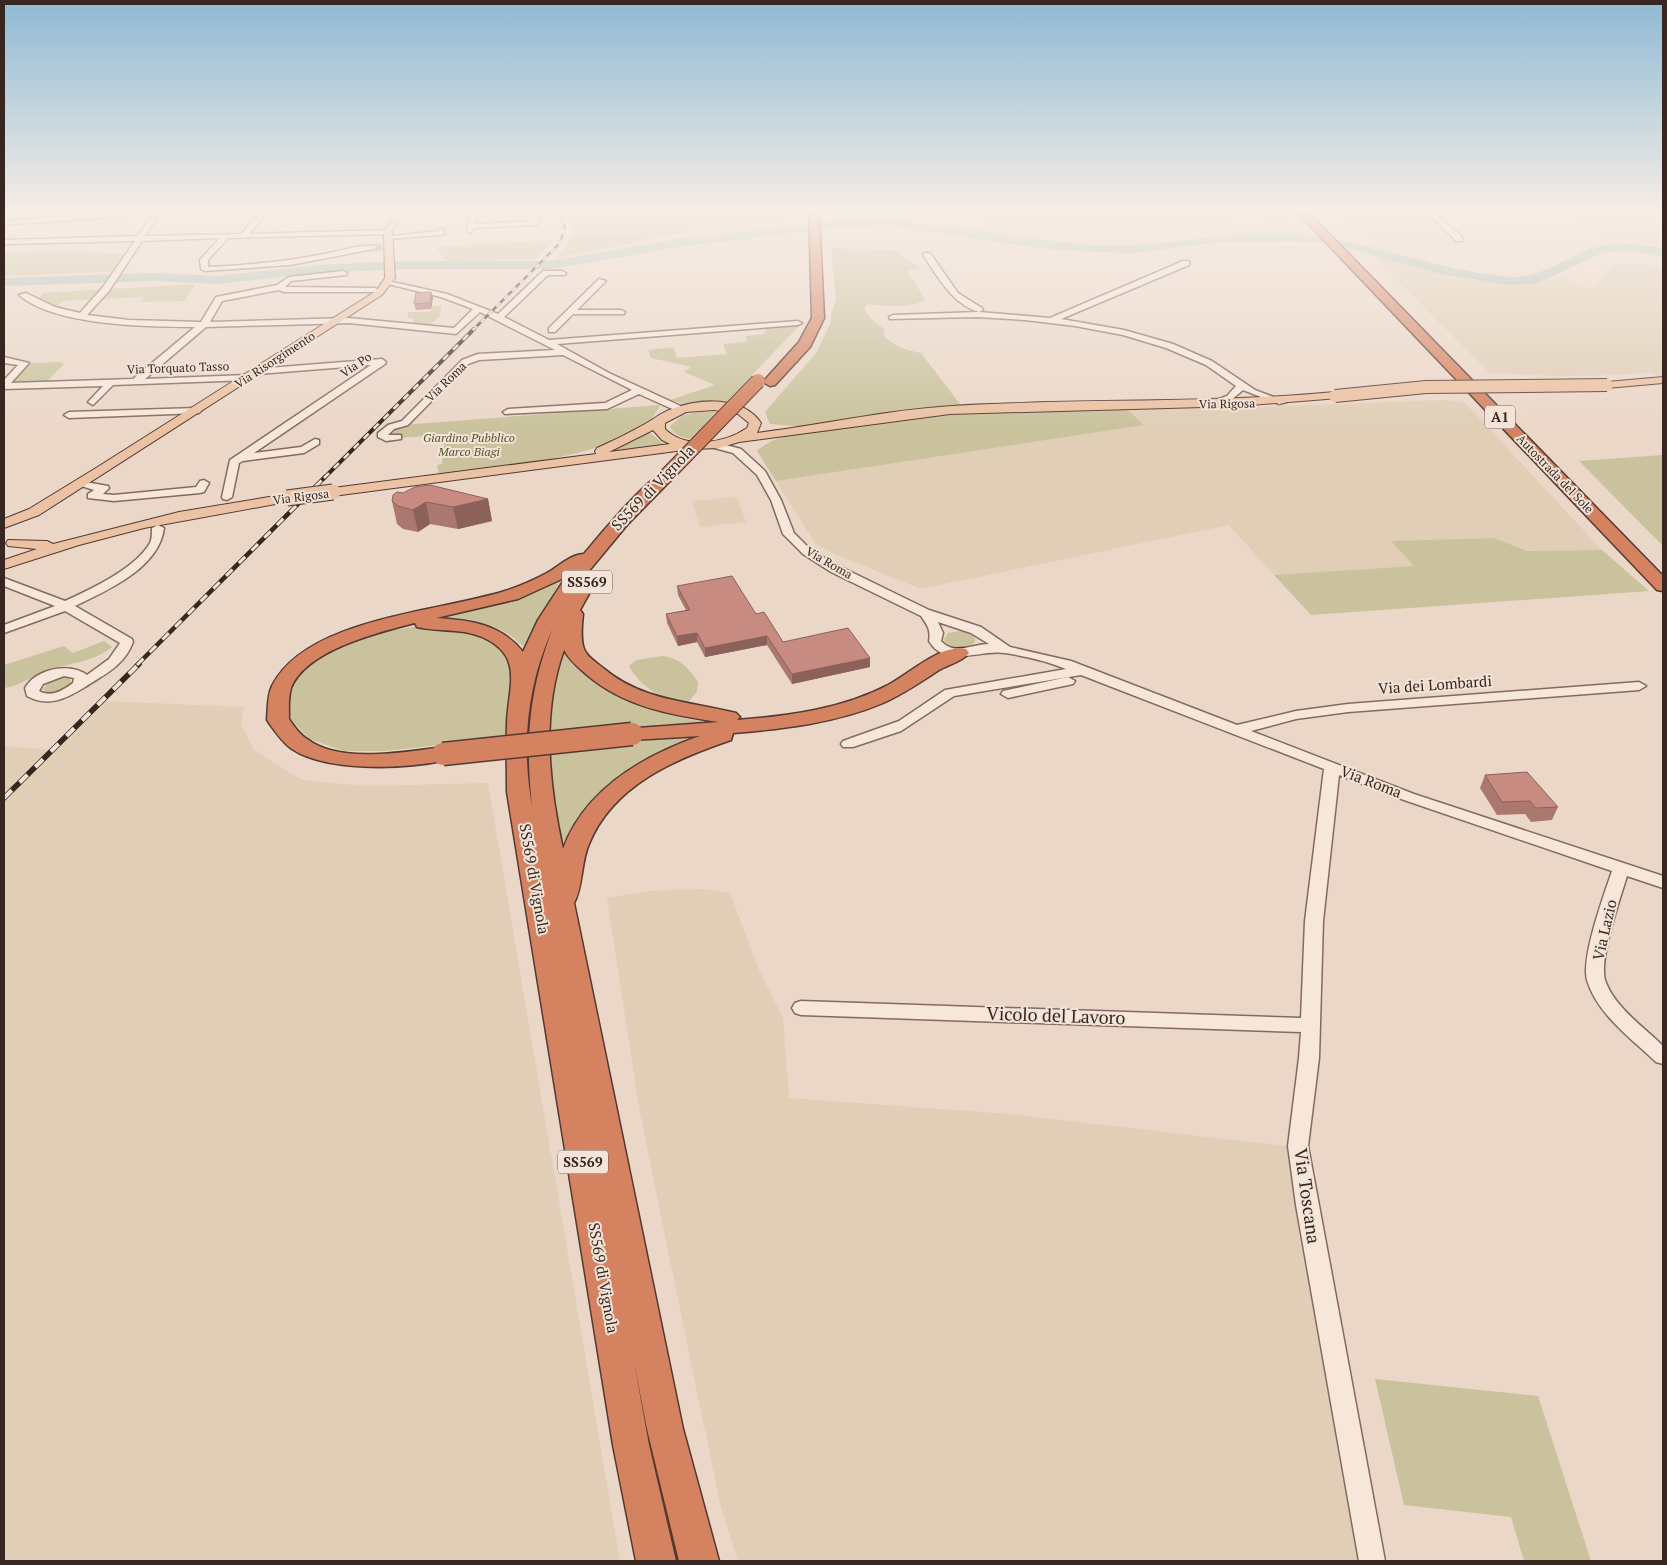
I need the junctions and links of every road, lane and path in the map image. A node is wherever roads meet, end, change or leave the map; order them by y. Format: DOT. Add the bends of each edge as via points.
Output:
graph roads {
  1 [pos="108,284"];
  2 [pos="284,284"];
  3 [pos="386,284"];
  4 [pos="404,284"];
  5 [pos="534,284"];
  6 [pos="599,284"];
  7 [pos="817,284"];
  8 [pos="946,284"];
  9 [pos="1136,284"];
  10 [pos="1369,284"];
  11 [pos="1380,284"];
  12 [pos="280,287"];
  13 [pos="375,290"];
  14 [pos="23,295"];
  15 [pos="946,307"];
  16 [pos="480,312"];
  17 [pos="570,312"];
  18 [pos="621,312"];
  19 [pos="921,314"];
  20 [pos="995,314"];
  21 [pos="82,316"];
  22 [pos="499,317"];
  23 [pos="893,317"];
  24 [pos="337,320"];
  25 [pos="1049,321"];
  26 [pos="798,322"];
  27 [pos="205,323"];
  28 [pos="552,330"];
  29 [pos="535,334"];
  30 [pos="549,342"];
  31 [pos="566,352"];
  32 [pos="4,360"];
  33 [pos="258,371"];
  34 [pos="247,378"];
  35 [pos="1663,380"];
  36 [pos="135,382"];
  37 [pos="110,383"];
  38 [pos="1241,385"];
  39 [pos="4,386"];
  40 [pos="640,390"];
  41 [pos="93,402"];
  42 [pos="1282,402"];
  43 [pos="1214,404"];
  44 [pos="682,410"];
  45 [pos="196,411"];
  46 [pos="508,412"];
  47 [pos="69,414"];
  48 [pos="662,419"];
  49 [pos="755,426"];
  50 [pos="792,431"];
  51 [pos="397,437"];
  52 [pos="740,439"];
  53 [pos="315,442"];
  54 [pos="692,445"];
  55 [pos="715,445"];
  56 [pos="240,458"];
  57 [pos="748,458"];
  58 [pos="544,465"];
  59 [pos="672,477"];
  60 [pos="204,483"];
  61 [pos="80,484"];
  62 [pos="227,497"];
  63 [pos="34,512"];
  64 [pos="4,524"];
  65 [pos="158,528"];
  66 [pos="10,541"];
  67 [pos="61,544"];
  68 [pos="593,552"];
  69 [pos="4,566"];
  70 [pos="1663,570"];
  71 [pos="7,582"];
  72 [pos="1663,586"];
  73 [pos="577,595"];
  74 [pos="66,606"];
  75 [pos="925,613"];
  76 [pos="383,626"];
  77 [pos="963,626"];
  78 [pos="4,629"];
  79 [pos="938,639"];
  80 [pos="982,643"];
  81 [pos="125,647"];
  82 [pos="959,653"];
  83 [pos="925,669"];
  84 [pos="1084,671"];
  85 [pos="71,672"];
  86 [pos="523,679"];
  87 [pos="80,684"];
  88 [pos="1638,686"];
  89 [pos="1008,694"];
  90 [pos="767,722"];
  91 [pos="1236,730"];
  92 [pos="848,744"];
  93 [pos="1332,767"];
  94 [pos="1621,867"];
  95 [pos="1663,882"];
  96 [pos="562,908"];
  97 [pos="801,1008"];
  98 [pos="1310,1025"];
  99 [pos="1663,1057"];
  100 [pos="656,1561"];
  101 [pos="699,1561"];
  102 [pos="1372,1561"];
  1 -- 21 [label="street"];
  2 -- 12 [label="street"];
  3 -- 24 [label="main road, Via Risorgimento" via="379,293"];
  4 -- 16 [label="street"];
  5 -- 22 [label="street"];
  6 -- 17 [label="street"];
  7 -- 59 [label="highway, SS569 di Vignola / SS569" via="818,318 805,344"];
  8 -- 20 [label="street" via="956,299 964,304"];
  9 -- 25 [label="street"];
  10 -- 72 [label="highway, Autostrada del Sole / A1"];
  11 -- 70 [label="highway, Autostrada del Sole / A1"];
  12 -- 13 [label="street" via="284,290"];
  12 -- 27 [label="street" via="219,299"];
  14 -- 21 [label="street" via="38,304"];
  15 -- 19 [label="street"];
  16 -- 22 [label="street"];
  16 -- 24 [label="street" via="456,331"];
  17 -- 18 [label="street"];
  17 -- 28 [label="street"];
  19 -- 20 [label="street"];
  19 -- 23 [label="street"];
  20 -- 25 [label="street"];
  21 -- 27 [label="street" via="136,322"];
  22 -- 29 [label="street"];
  24 -- 27 [label="street"];
  24 -- 33 [label="main road, Via Risorgimento"];
  25 -- 38 [label="street" via="1113,331 1172,347 1220,368"];
  26 -- 30 [label="street"];
  27 -- 36 [label="street"];
  28 -- 29 [label="street"];
  28 -- 30 [label="street"];
  29 -- 30 [label="street"];
  30 -- 31 [label="street"];
  31 -- 40 [label="street"];
  31 -- 51 [label="street, Via Roma" via="478,357 465,362 405,423 387,429 382,435"];
  32 -- 39 [label="street" via="25,363"];
  33 -- 34 [label="main road, Via Risorgimento"];
  33 -- 56 [label="street, Via Po" via="382,362"];
  34 -- 36 [label="street, Via Torquato Tasso"];
  34 -- 45 [label="main road, Via Risorgimento"];
  35 -- 42 [label="main road, Via Rigosa, bridge" via="1607,385 1426,387"];
  36 -- 37 [label="street, Via Torquato Tasso"];
  37 -- 39 [label="street, Via Torquato Tasso"];
  37 -- 41 [label="street, Via Torquato Tasso"];
  38 -- 42 [label="street"];
  38 -- 43 [label="street" via="1231,397"];
  40 -- 44 [label="street"];
  40 -- 46 [label="street" via="607,406"];
  42 -- 43 [label="main road, Via Rigosa"];
  43 -- 50 [label="main road, Via Rigosa" via="950,410"];
  44 -- 48 [label="main road"];
  44 -- 49 [label="main road" via="705,406 731,408 751,416"];
  45 -- 47 [label="street"];
  45 -- 61 [label="main road, Via Risorgimento"];
  48 -- 54 [label="main road, Via Roma" via="658,426 661,434 673,441"];
  48 -- 58 [label="main road, Via Rigosa" via="611,447"];
  49 -- 50 [label="main road, Via Rigosa"];
  49 -- 52 [label="main road, Via Roma"];
  50 -- 52 [label="main road, Via Rigosa"];
  52 -- 55 [label="main road, Via Roma"];
  52 -- 57 [label="street, Via Roma"];
  53 -- 56 [label="street" via="304,450"];
  54 -- 55 [label="main road, Via Roma"];
  54 -- 58 [label="main road, Via Rigosa"];
  55 -- 57 [label="street, Via Roma"];
  56 -- 62 [label="street" via="234,462"];
  57 -- 75 [label="street, Via Roma" via="770,486 784,524 796,543 828,565"];
  58 -- 67 [label="main road, Via Rigosa, bridge" via="182,514"];
  59 -- 68 [label="highway, SS569 di Vignola / SS569"];
  59 -- 73 [label="highway, SS569 di Vignola / SS569"];
  60 -- 61 [label="street" via="200,490 114,498 92,496 104,488"];
  61 -- 63 [label="main road, Via Risorgimento"];
  63 -- 64 [label="main road, Via Risorgimento"];
  63 -- 66 [label="main road, Via Risorgimento"];
  65 -- 74 [label="street" via="156,543 136,564 106,585"];
  66 -- 67 [label="main road, Via Rigosa"];
  66 -- 69 [label="main road, Via Risorgimento" via="16,548"];
  67 -- 69 [label="main road, Via Rigosa"];
  68 -- 76 [label="highway" via="536,586 501,598"];
  68 -- 86 [label="highway, SS569 di Vignola / SS569" via="556,603"];
  69 -- 71 [label="street"];
  71 -- 74 [label="street"];
  73 -- 90 [label="highway" via="571,634 577,655 602,679 640,699 679,710"];
  73 -- 96 [label="highway, SS569 di Vignola / SS569" via="550,658 538,711 544,820"];
  74 -- 78 [label="street"];
  74 -- 81 [label="street" via="123,637"];
  75 -- 77 [label="street, Via Roma"];
  75 -- 79 [label="street"];
  76 -- 86 [label="highway" via="416,623 465,625 501,638 516,656"];
  76 -- 90 [label="highway, bridge" via="322,647 282,686 278,720 300,745 341,759 382,760"];
  77 -- 79 [label="street" via="948,628"];
  77 -- 80 [label="street, Via Roma" via="976,630"];
  79 -- 82 [label="street"];
  79 -- 83 [label="highway"];
  80 -- 82 [label="street, Via Roma"];
  80 -- 84 [label="street, Via Roma"];
  81 -- 85 [label="street" via="98,665"];
  81 -- 87 [label="street" via="106,668"];
  82 -- 83 [label="highway" via="938,660"];
  83 -- 90 [label="highway" via="903,685 862,704 817,716"];
  84 -- 89 [label="street" via="1068,681"];
  84 -- 91 [label="street, Via Roma"];
  84 -- 92 [label="street" via="950,693 910,720"];
  85 -- 87 [label="street" via="81,676"];
  85 -- 87 [label="street" via="42,679 33,686 32,693 41,698 55,697"];
  86 -- 100 [label="highway, SS569 di Vignola / SS569" via="518,723 518,792 630,1435"];
  88 -- 91 [label="street, Via dei Lombardi" via="1348,708 1296,715"];
  90 -- 96 [label="highway" via="733,731 658,760 605,800 577,844"];
  91 -- 93 [label="street, Via Roma"];
  93 -- 94 [label="street, Via Roma" via="1410,797"];
  93 -- 98 [label="street, Via Toscana" via="1314,921"];
  94 -- 95 [label="street, Via Roma"];
  94 -- 99 [label="street, Via Lazio" via="1598,953 1595,977 1605,998"];
  96 -- 101 [label="highway, SS569 di Vignola / SS569" via="666,1429"];
  97 -- 98 [label="street, Vicolo del Lavoro"];
  98 -- 102 [label="street, Via Toscana" via="1298,1146"];
}
